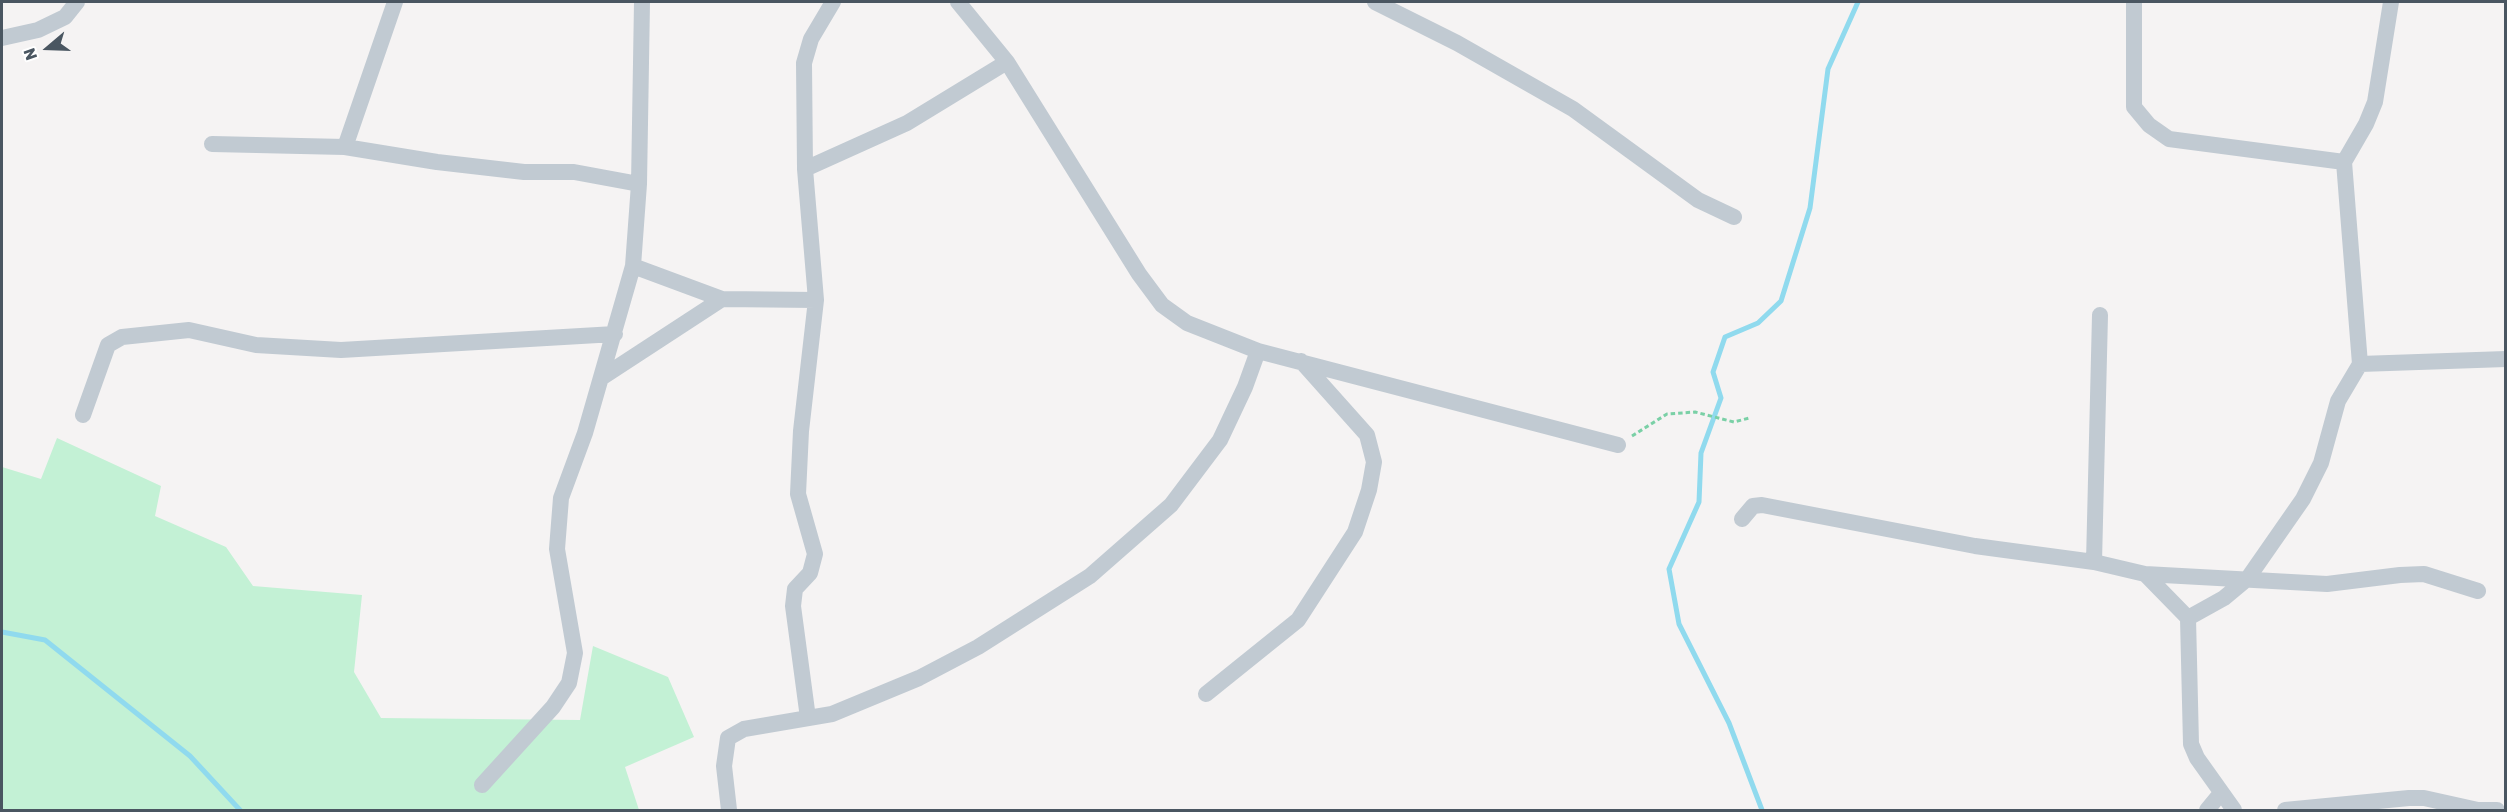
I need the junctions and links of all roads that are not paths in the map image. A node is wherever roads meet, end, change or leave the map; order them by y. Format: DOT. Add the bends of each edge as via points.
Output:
graph roads {
  1 [pos="77,2"];
  2 [pos="395,2"];
  3 [pos="642,2"];
  4 [pos="833,2"];
  5 [pos="958,2"];
  6 [pos="1376,2"];
  7 [pos="2134,2"];
  8 [pos="2391,2"];
  9 [pos="2,38"];
  10 [pos="1007,62"];
  11 [pos="212,144"];
  12 [pos="345,147"];
  13 [pos="2344,162"];
  14 [pos="806,169"];
  15 [pos="639,184"];
  16 [pos="1734,217"];
  17 [pos="633,266"];
  18 [pos="722,299"];
  19 [pos="816,300"];
  20 [pos="2100,315"];
  21 [pos="615,334"];
  22 [pos="1258,351"];
  23 [pos="2505,359"];
  24 [pos="1300,360"];
  25 [pos="2360,364"];
  26 [pos="602,378"];
  27 [pos="83,415"];
  28 [pos="1618,445"];
  29 [pos="1742,519"];
  30 [pos="2094,562"];
  31 [pos="2145,574"];
  32 [pos="2248,578"];
  33 [pos="2478,591"];
  34 [pos="2188,618"];
  35 [pos="1206,694"];
  36 [pos="808,718"];
  37 [pos="482,785"];
  38 [pos="2222,793"];
  39 [pos="729,810"];
  40 [pos="2207,810"];
  41 [pos="2234,810"];
  42 [pos="2285,810"];
  43 [pos="2497,810"];
  1 -- 9 [label="street" via="65,17 38,30"];
  2 -- 12 [label="street"];
  3 -- 15 [label="street"];
  4 -- 14 [label="street" via="811,39 804,63"];
  5 -- 10 [label="street"];
  6 -- 16 [label="street" via="1457,42 1573,109 1698,200"];
  7 -- 13 [label="street" via="2134,107 2149,125 2169,139"];
  8 -- 13 [label="street" via="2375,102"];
  10 -- 14 [label="street" via="907,123"];
  10 -- 22 [label="street" via="1139,274 1162,304 1187,323"];
  11 -- 12 [label="street"];
  12 -- 15 [label="street" via="524,172 574,172"];
  13 -- 25 [label="street"];
  14 -- 19 [label="street"];
  15 -- 17 [label="street"];
  17 -- 18 [label="street"];
  17 -- 21 [label="street"];
  18 -- 19 [label="street"];
  18 -- 26 [label="street"];
  19 -- 36 [label="street" via="798,494 815,554 810,573 795,589 793,606"];
  20 -- 30 [label="street"];
  21 -- 26 [label="street"];
  21 -- 27 [label="street" via="341,350 256,345 189,330 122,337 108,345"];
  22 -- 24 [label="street"];
  22 -- 36 [label="street" via="1220,440 1171,505 1090,576 978,647 919,678 832,714"];
  23 -- 25 [label="street"];
  24 -- 28 [label="street"];
  24 -- 35 [label="street" via="1367,435 1374,462 1369,490 1355,532 1298,620"];
  25 -- 32 [label="street" via="2338,401 2321,462 2303,499"];
  26 -- 37 [label="street" via="561,498 557,549 575,653 569,683 553,707"];
  29 -- 30 [label="street" via="1753,507 1762,505 1975,546"];
  30 -- 31 [label="street"];
  31 -- 32 [label="street"];
  31 -- 34 [label="street"];
  32 -- 33 [label="street" via="2327,584 2424,574"];
  32 -- 34 [label="street" via="2224,598"];
  34 -- 38 [label="street" via="2191,744"];
  36 -- 39 [label="street" via="744,729 728,738 724,766"];
  38 -- 40 [label="street"];
  38 -- 41 [label="street"];
  42 -- 43 [label="street" via="2409,798"];
}
